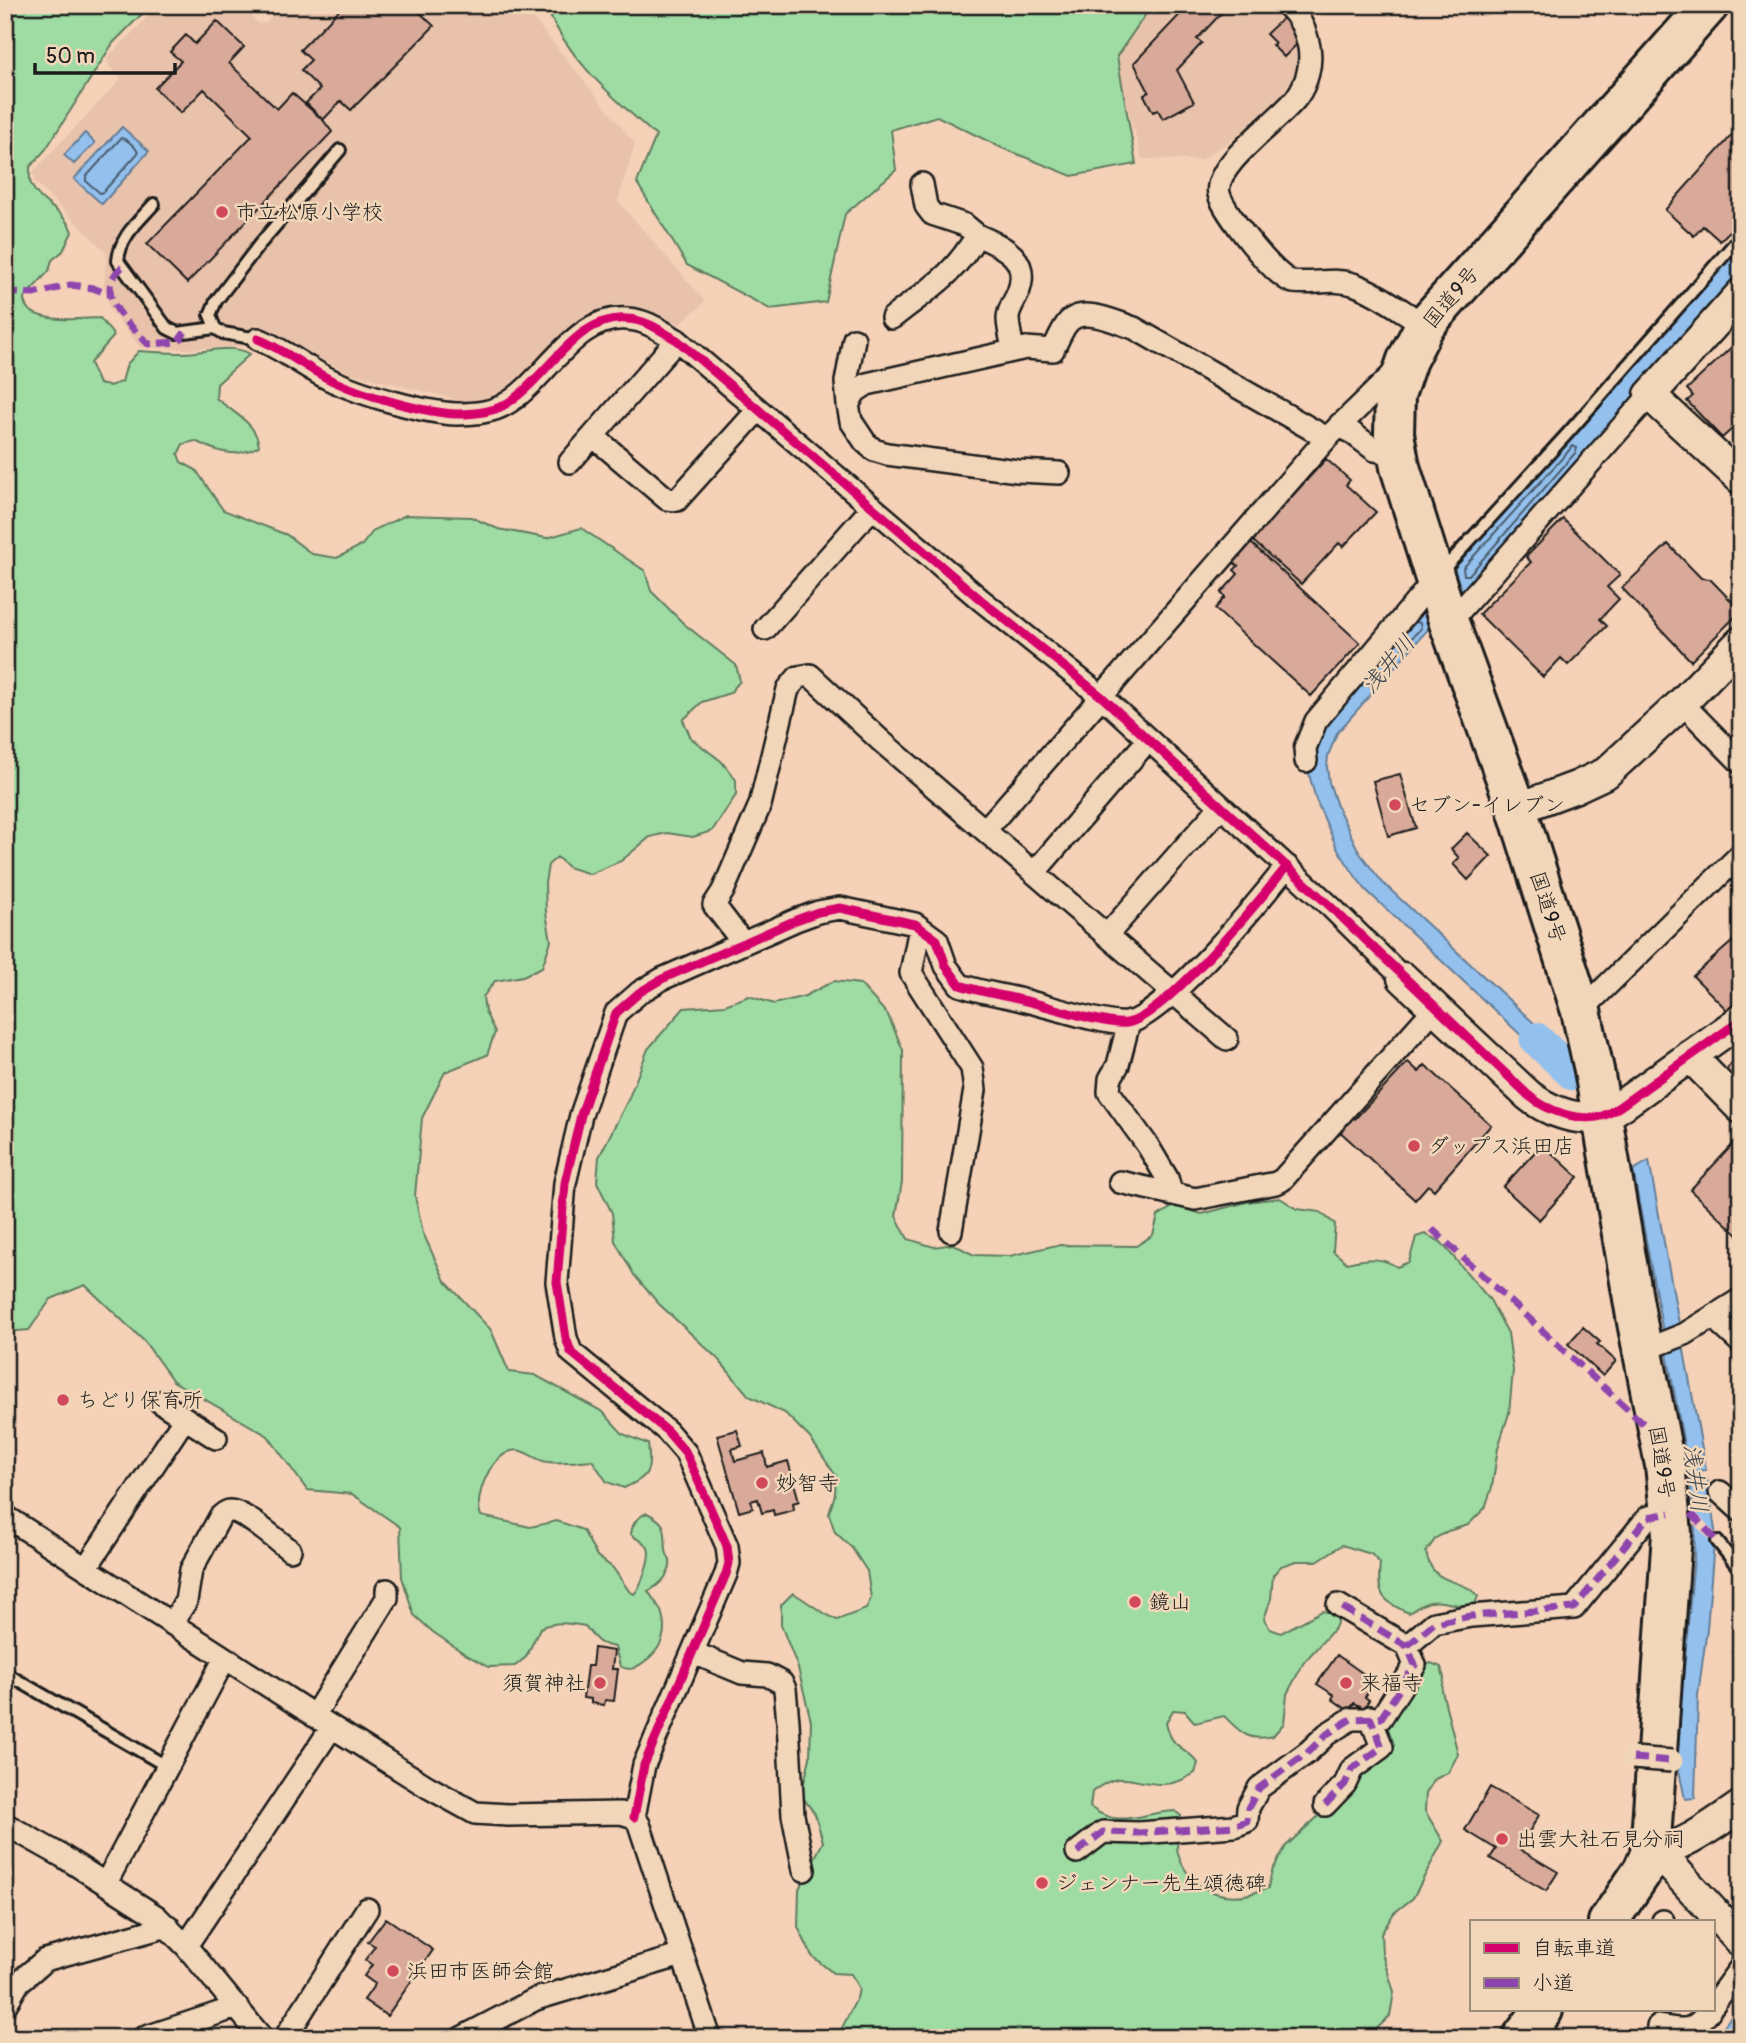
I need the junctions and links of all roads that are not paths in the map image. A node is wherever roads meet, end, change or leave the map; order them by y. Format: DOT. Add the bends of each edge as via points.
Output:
graph roads {
  1 [pos="1287,5"];
  2 [pos="1709,5"];
  3 [pos="340,150"];
  4 [pos="922,184"];
  5 [pos="154,204"];
  6 [pos="977,235"];
  7 [pos="1741,236"];
  8 [pos="1741,294"];
  9 [pos="892,318"];
  10 [pos="1424,326"];
  11 [pos="215,328"];
  12 [pos="258,339"];
  13 [pos="853,339"];
  14 [pos="677,340"];
  15 [pos="1013,351"];
  16 [pos="1407,360"];
  17 [pos="1650,395"];
  18 [pos="848,405"];
  19 [pos="758,410"];
  20 [pos="1333,431"];
  21 [pos="593,436"];
  22 [pos="1398,455"];
  23 [pos="570,462"];
  24 [pos="1059,473"];
  25 [pos="1741,479"];
  26 [pos="872,508"];
  27 [pos="1442,600"];
  28 [pos="765,629"];
  29 [pos="1741,642"];
  30 [pos="1102,697"];
  31 [pos="1682,702"];
  32 [pos="1149,740"];
  33 [pos="1306,761"];
  34 [pos="1741,763"];
  35 [pos="1221,806"];
  36 [pos="1517,810"];
  37 [pos="986,829"];
  38 [pos="1741,854"];
  39 [pos="1287,866"];
  40 [pos="1034,873"];
  41 [pos="920,928"];
  42 [pos="1107,935"];
  43 [pos="743,943"];
  44 [pos="1403,978"];
  45 [pos="1174,993"];
  46 [pos="1435,1008"];
  47 [pos="1581,1011"];
  48 [pos="1741,1020"];
  49 [pos="1129,1023"];
  50 [pos="1227,1039"];
  51 [pos="1690,1056"];
  52 [pos="1741,1108"];
  53 [pos="1602,1116"];
  54 [pos="1121,1182"];
  55 [pos="1172,1195"];
  56 [pos="951,1231"];
  57 [pos="1741,1299"];
  58 [pos="1713,1317"];
  59 [pos="1741,1343"];
  60 [pos="1652,1347"];
  61 [pos="160,1402"];
  62 [pos="184,1419"];
  63 [pos="216,1438"];
  64 [pos="1720,1492"];
  65 [pos="1741,1511"];
  66 [pos="1670,1513"];
  67 [pos="5,1516"];
  68 [pos="1717,1541"];
  69 [pos="290,1550"];
  70 [pos="86,1568"];
  71 [pos="1741,1571"];
  72 [pos="387,1590"];
  73 [pos="1338,1605"];
  74 [pos="172,1623"];
  75 [pos="1407,1646"];
  76 [pos="694,1653"];
  77 [pos="225,1658"];
  78 [pos="12,1677"];
  79 [pos="1370,1717"];
  80 [pos="323,1722"];
  81 [pos="1633,1758"];
  82 [pos="1672,1761"];
  83 [pos="168,1767"];
  84 [pos="1325,1805"];
  85 [pos="1741,1806"];
  86 [pos="634,1817"];
  87 [pos="5,1824"];
  88 [pos="1077,1852"];
  89 [pos="1650,1854"];
  90 [pos="804,1870"];
  91 [pos="106,1883"];
  92 [pos="368,1909"];
  93 [pos="1609,1920"];
  94 [pos="168,1926"];
  95 [pos="1741,1942"];
  96 [pos="186,1946"];
  97 [pos="682,1955"];
  98 [pos="1741,1967"];
  99 [pos="1714,2004"];
  100 [pos="5,2006"];
  101 [pos="237,2007"];
  102 [pos="1542,2011"];
  103 [pos="1709,2011"];
  104 [pos="1660,2025"];
  105 [pos="143,2038"];
  106 [pos="262,2038"];
  107 [pos="285,2038"];
  108 [pos="461,2038"];
  109 [pos="710,2038"];
  110 [pos="1522,2038"];
  1 -- 10 [label="street" via="1307,37 1308,72 1296,99 1242,150 1226,172 1219,186 1222,201 1276,273 1292,282 1334,280 1358,285"];
  2 -- 10 [label="highway, 国道9号"];
  3 -- 11 [label="lane" via="216,301 210,315"];
  4 -- 6 [label="street" via="932,215 965,225"];
  5 -- 11 [label="lane" via="123,239 118,261 167,328 177,333"];
  6 -- 9 [label="street" via="951,273"];
  6 -- 15 [label="street" via="1004,247 1022,270 1020,289 1008,316"];
  7 -- 27 [label="lane" via="1569,433"];
  8 -- 17 [label="street"];
  10 -- 16 [label="highway, 国道9号"];
  11 -- 12 [label="lane"];
  12 -- 14 [label="street" via="334,382 389,400 457,414 494,410 509,402 578,338 613,318 649,324"];
  13 -- 18 [label="street" via="846,382"];
  14 -- 19 [label="street"];
  14 -- 21 [label="street"];
  15 -- 18 [label="street" via="880,379 855,392"];
  15 -- 20 [label="street" via="1053,350 1074,317 1102,317 1134,328"];
  16 -- 20 [label="street"];
  16 -- 22 [label="highway, 国道9号" via="1395,395"];
  17 -- 25 [label="street"];
  17 -- 27 [label="street"];
  18 -- 24 [label="street" via="850,421 874,450"];
  19 -- 21 [label="street" via="677,500 667,499"];
  19 -- 26 [label="street"];
  20 -- 22 [label="street"];
  20 -- 30 [label="street"];
  21 -- 23 [label="street"];
  22 -- 27 [label="highway, 国道9号"];
  26 -- 28 [label="street"];
  26 -- 30 [label="street"];
  27 -- 33 [label="street" via="1316,721 1305,748"];
  27 -- 36 [label="highway, 国道9号"];
  29 -- 31 [label="street"];
  30 -- 32 [label="street"];
  30 -- 37 [label="street"];
  31 -- 34 [label="street"];
  31 -- 36 [label="street" via="1606,773"];
  32 -- 35 [label="street"];
  32 -- 40 [label="street"];
  35 -- 39 [label="street"];
  35 -- 42 [label="street"];
  36 -- 47 [label="highway, 国道9号"];
  37 -- 40 [label="street"];
  37 -- 43 [label="street" via="810,675 799,677 788,689 760,805 714,905"];
  38 -- 47 [label="street"];
  39 -- 44 [label="street"];
  39 -- 45 [label="street"];
  40 -- 42 [label="street"];
  41 -- 43 [label="street" via="895,918 840,908 818,912"];
  41 -- 49 [label="street" via="937,940 946,966 960,985"];
  41 -- 56 [label="street" via="911,973 972,1068 975,1090"];
  42 -- 45 [label="street"];
  43 -- 76 [label="street" via="662,979 616,1013 573,1149 558,1255 558,1282 571,1352 667,1431 686,1453 727,1546 726,1574"];
  44 -- 46 [label="street"];
  45 -- 49 [label="street"];
  45 -- 50 [label="street"];
  46 -- 53 [label="street" via="1544,1107"];
  46 -- 55 [label="street" via="1282,1180 1207,1198"];
  47 -- 53 [label="highway, 国道9号"];
  48 -- 51 [label="street"];
  49 -- 55 [label="street" via="1109,1092 1148,1146"];
  51 -- 52 [label="street"];
  51 -- 53 [label="street"];
  53 -- 60 [label="highway, 国道9号"];
  54 -- 55 [label="street"];
  57 -- 58 [label="street"];
  58 -- 59 [label="street"];
  58 -- 60 [label="street"];
  60 -- 66 [label="highway, 国道9号"];
  61 -- 62 [label="street"];
  62 -- 63 [label="street"];
  62 -- 70 [label="street"];
  64 -- 65 [label="street"];
  66 -- 75 [label="street" via="1648,1517 1574,1608 1434,1622"];
  66 -- 89 [label="highway, 国道9号"];
  67 -- 70 [label="street"];
  68 -- 71 [label="lane"];
  69 -- 74 [label="street" via="239,1514 224,1513 191,1570 186,1601"];
  70 -- 74 [label="street"];
  72 -- 80 [label="street"];
  73 -- 75 [label="street"];
  74 -- 77 [label="street"];
  75 -- 79 [label="street" via="1415,1665 1381,1718"];
  76 -- 86 [label="street" via="644,1765"];
  76 -- 90 [label="street" via="782,1683 793,1815"];
  77 -- 80 [label="street"];
  77 -- 83 [label="street"];
  78 -- 83 [label="lane"];
  79 -- 84 [label="street" via="1382,1747 1352,1769"];
  79 -- 88 [label="street" via="1351,1719 1335,1729 1259,1788 1248,1808 1247,1821 1234,1826 1103,1832"];
  80 -- 86 [label="street" via="475,1812 621,1813"];
  80 -- 96 [label="street"];
  81 -- 82 [label="street, bridge"];
  83 -- 91 [label="street"];
  85 -- 89 [label="street" via="1677,1847"];
  86 -- 97 [label="street"];
  87 -- 91 [label="street"];
  89 -- 93 [label="highway, 国道9号"];
  89 -- 95 [label="street" via="1680,1875"];
  91 -- 94 [label="street"];
  92 -- 107 [label="street"];
  94 -- 96 [label="street"];
  94 -- 100 [label="street" via="45,1960 19,1982"];
  96 -- 101 [label="street"];
  97 -- 108 [label="street" via="536,1999"];
  97 -- 109 [label="street"];
  98 -- 99 [label="street"];
  101 -- 105 [label="street"];
  101 -- 106 [label="street"];
  102 -- 110 [label="highway"];
  103 -- 104 [label="street" via="1691,2029"];
}
